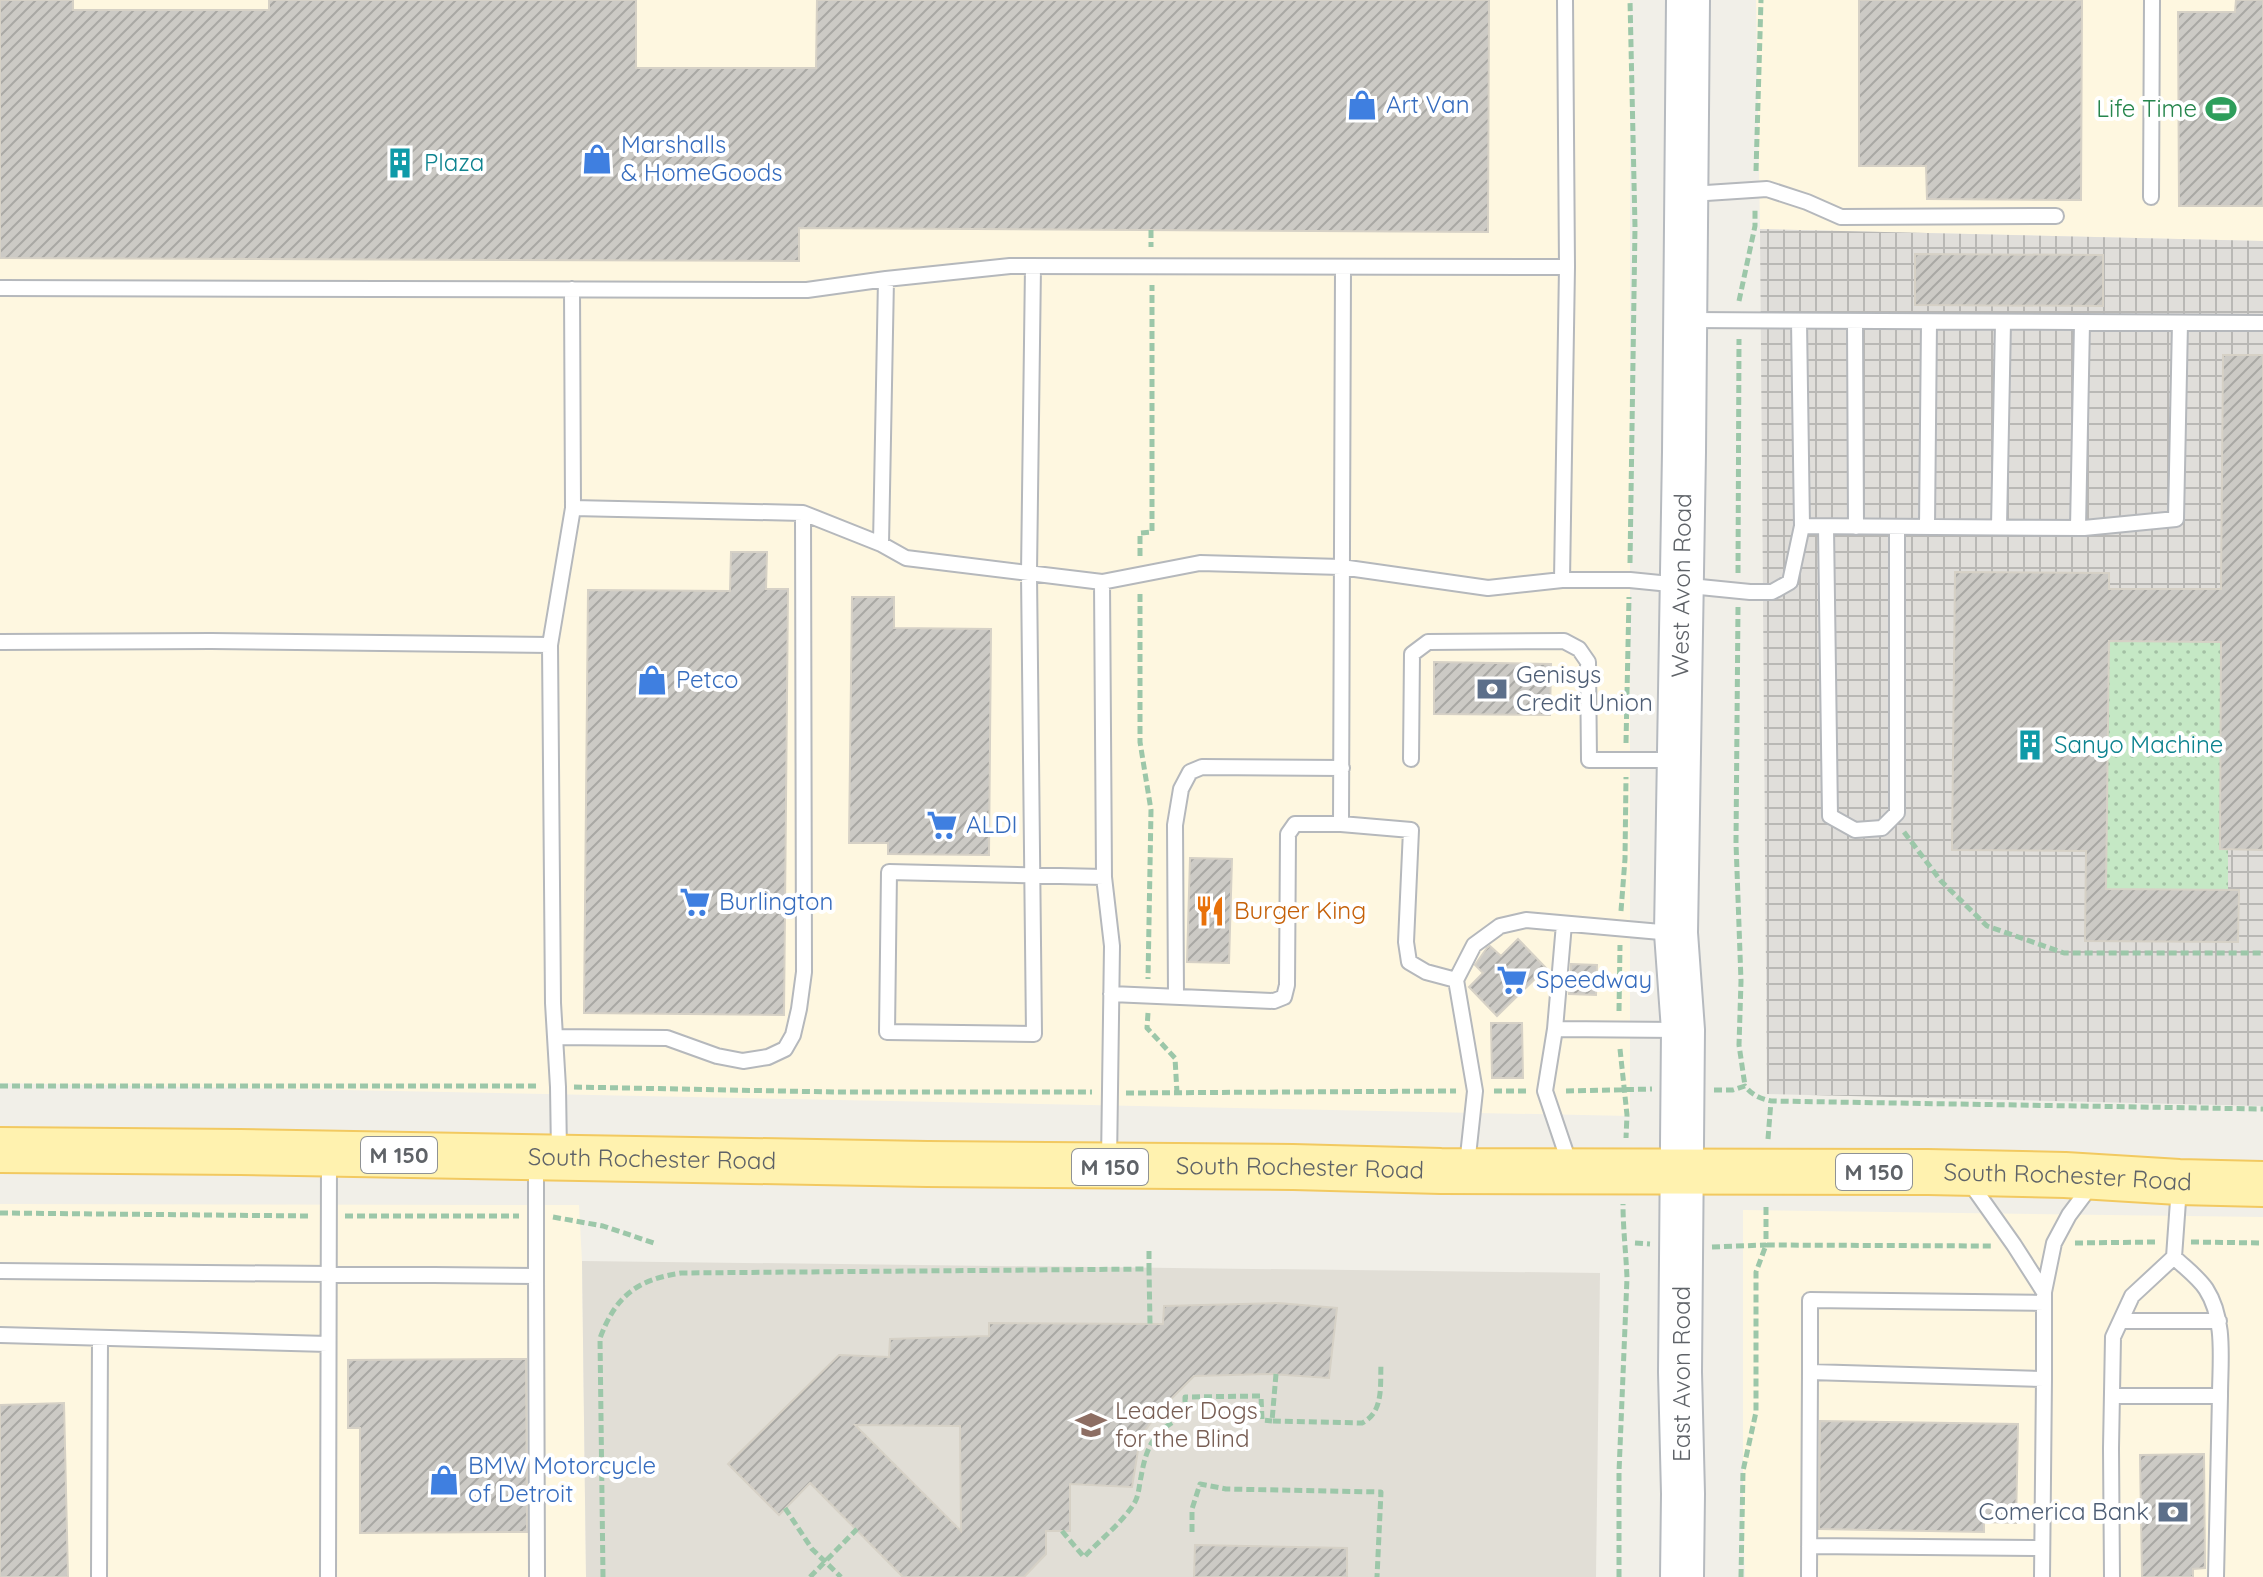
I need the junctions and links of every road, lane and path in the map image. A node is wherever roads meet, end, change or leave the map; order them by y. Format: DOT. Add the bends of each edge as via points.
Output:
graph roads {
  1 [pos="1565,0"];
  2 [pos="1630,0"];
  3 [pos="1688,0"];
  4 [pos="1761,0"];
  5 [pos="2152,0"];
  6 [pos="1756,190"];
  7 [pos="1687,194"];
  8 [pos="2151,197"];
  9 [pos="2056,216"];
  10 [pos="1151,230"];
  11 [pos="1033,266"];
  12 [pos="1152,266"];
  13 [pos="1343,267"];
  14 [pos="1567,267"];
  15 [pos="886,279"];
  16 [pos="0,288"];
  17 [pos="572,289"];
  18 [pos="1685,320"];
  19 [pos="1739,320"];
  20 [pos="1799,321"];
  21 [pos="1855,321"];
  22 [pos="1929,322"];
  23 [pos="2003,322"];
  24 [pos="2082,323"];
  25 [pos="2180,323"];
  26 [pos="2263,323"];
  27 [pos="573,508"];
  28 [pos="803,513"];
  29 [pos="1802,526"];
  30 [pos="1826,527"];
  31 [pos="1856,527"];
  32 [pos="1897,527"];
  33 [pos="1927,527"];
  34 [pos="1999,527"];
  35 [pos="2078,528"];
  36 [pos="881,544"];
  37 [pos="1341,567"];
  38 [pos="1029,573"];
  39 [pos="1140,574"];
  40 [pos="1562,580"];
  41 [pos="1630,580"];
  42 [pos="1102,582"];
  43 [pos="1682,584"];
  44 [pos="1738,590"];
  45 [pos="0,642"];
  46 [pos="550,645"];
  47 [pos="1411,759"];
  48 [pos="1679,759"];
  49 [pos="1626,760"];
  50 [pos="1342,768"];
  51 [pos="1893,817"];
  52 [pos="1341,824"];
  53 [pos="1032,875"];
  54 [pos="1104,877"];
  55 [pos="1564,924"];
  56 [pos="1620,930"];
  57 [pos="1676,933"];
  58 [pos="2263,953"];
  59 [pos="1456,980"];
  60 [pos="1111,994"];
  61 [pos="1148,996"];
  62 [pos="1176,997"];
  63 [pos="1555,1029"];
  64 [pos="1683,1030"];
  65 [pos="1619,1031"];
  66 [pos="555,1037"];
  67 [pos="0,1086"];
  68 [pos="532,1086"];
  69 [pos="1745,1086"];
  70 [pos="588,1088"];
  71 [pos="1642,1089"];
  72 [pos="1563,1090"];
  73 [pos="1733,1090"];
  74 [pos="1458,1091"];
  75 [pos="1492,1091"];
  76 [pos="1525,1091"];
  77 [pos="1625,1091"];
  78 [pos="1085,1092"];
  79 [pos="1141,1093"];
  80 [pos="1177,1093"];
  81 [pos="1771,1101"];
  82 [pos="2263,1109"];
  83 [pos="1627,1115"];
  84 [pos="1768,1116"];
  85 [pos="0,1150"];
  86 [pos="329,1153"];
  87 [pos="548,1157"];
  88 [pos="1109,1167"];
  89 [pos="1682,1171"];
  90 [pos="1466,1172"];
  91 [pos="1573,1172"];
  92 [pos="1963,1173"];
  93 [pos="2098,1176"];
  94 [pos="2179,1182"];
  95 [pos="2263,1184"];
  96 [pos="0,1213"];
  97 [pos="1766,1214"];
  98 [pos="303,1216"];
  99 [pos="347,1216"];
  100 [pos="518,1216"];
  101 [pos="553,1217"];
  102 [pos="1623,1233"];
  103 [pos="657,1244"];
  104 [pos="1724,1248"];
  105 [pos="1149,1251"];
  106 [pos="2174,1257"];
  107 [pos="1149,1269"];
  108 [pos="0,1271"];
  109 [pos="328,1274"];
  110 [pos="536,1276"];
  111 [pos="2044,1298"];
  112 [pos="2121,1321"];
  113 [pos="2219,1321"];
  114 [pos="1150,1324"];
  115 [pos="0,1335"];
  116 [pos="100,1338"];
  117 [pos="328,1344"];
  118 [pos="1381,1364"];
  119 [pos="1810,1372"];
  120 [pos="1276,1374"];
  121 [pos="2044,1379"];
  122 [pos="2112,1396"];
  123 [pos="2220,1396"];
  124 [pos="1272,1421"];
  125 [pos="785,1508"];
  126 [pos="857,1529"];
  127 [pos="1062,1531"];
  128 [pos="1192,1532"];
  129 [pos="1809,1546"];
  130 [pos="2042,1548"];
  131 [pos="825,1562"];
  132 [pos="99,1577"];
  133 [pos="328,1577"];
  134 [pos="537,1577"];
  135 [pos="603,1577"];
  136 [pos="810,1577"];
  137 [pos="841,1577"];
  138 [pos="1377,1577"];
  139 [pos="1619,1577"];
  140 [pos="1682,1577"];
  141 [pos="1809,1577"];
  142 [pos="2042,1577"];
  143 [pos="2112,1577"];
  144 [pos="2216,1577"];
  1 -- 14 [label="lane"];
  2 -- 41 [label="path" via="1635,227"];
  3 -- 7 [label="main road, West Avon Road"];
  4 -- 6 [label="path"];
  5 -- 8 [label="lane"];
  6 -- 7 [label="lane"];
  6 -- 9 [label="lane" via="1767,189 1841,217"];
  6 -- 19 [label="path"];
  7 -- 18 [label="main road, West Avon Road"];
  10 -- 12 [label="path"];
  11 -- 12 [label="lane"];
  11 -- 15 [label="lane"];
  11 -- 38 [label="lane"];
  12 -- 13 [label="lane"];
  12 -- 39 [label="path" via="1152,532 1140,533"];
  13 -- 14 [label="lane"];
  13 -- 37 [label="lane"];
  14 -- 40 [label="lane"];
  15 -- 17 [label="lane" via="807,290"];
  15 -- 36 [label="lane"];
  16 -- 17 [label="lane"];
  17 -- 27 [label="lane"];
  18 -- 19 [label="lane"];
  18 -- 43 [label="main road, West Avon Road"];
  19 -- 20 [label="lane"];
  19 -- 44 [label="path"];
  20 -- 21 [label="lane"];
  20 -- 29 [label="lane"];
  21 -- 22 [label="lane"];
  21 -- 31 [label="lane"];
  22 -- 23 [label="lane"];
  22 -- 33 [label="lane"];
  23 -- 24 [label="lane"];
  23 -- 34 [label="lane"];
  24 -- 25 [label="lane"];
  24 -- 35 [label="lane"];
  25 -- 26 [label="lane"];
  25 -- 35 [label="lane" via="2176,519"];
  27 -- 28 [label="lane"];
  27 -- 46 [label="lane"];
  28 -- 36 [label="lane"];
  28 -- 66 [label="lane" via="804,972 793,1035 785,1049 743,1061 667,1038"];
  29 -- 30 [label="lane"];
  29 -- 44 [label="lane" via="1790,582 1772,592"];
  30 -- 31 [label="lane"];
  30 -- 51 [label="lane" via="1830,816 1855,830 1882,828"];
  31 -- 32 [label="lane"];
  32 -- 33 [label="lane"];
  32 -- 51 [label="lane"];
  33 -- 34 [label="lane"];
  34 -- 35 [label="lane"];
  36 -- 38 [label="lane" via="906,558"];
  37 -- 39 [label="lane" via="1200,563"];
  37 -- 40 [label="lane" via="1488,588"];
  37 -- 50 [label="lane"];
  38 -- 42 [label="lane"];
  38 -- 53 [label="lane"];
  39 -- 42 [label="lane"];
  39 -- 61 [label="path" via="1140,742 1151,810"];
  40 -- 41 [label="lane"];
  41 -- 43 [label="lane"];
  41 -- 49 [label="path"];
  42 -- 54 [label="lane"];
  43 -- 44 [label="lane"];
  43 -- 48 [label="main road, West Avon Road"];
  44 -- 69 [label="path" via="1736,843 1739,1045"];
  45 -- 46 [label="lane"];
  46 -- 66 [label="lane"];
  47 -- 49 [label="lane" via="1412,654 1428,642 1564,641 1588,662 1589,760"];
  48 -- 49 [label="lane"];
  48 -- 57 [label="main road, West Avon Road"];
  49 -- 56 [label="path"];
  50 -- 52 [label="lane"];
  50 -- 62 [label="lane" via="1202,767 1190,772 1181,789 1175,825"];
  51 -- 58 [label="path" via="1941,881 1987,926 2064,953"];
  52 -- 59 [label="lane" via="1411,830 1409,962"];
  52 -- 62 [label="lane" via="1295,824 1288,834 1284,997"];
  53 -- 53 [label="lane" via="889,872 887,1032 1034,1034"];
  53 -- 54 [label="lane"];
  54 -- 60 [label="lane"];
  55 -- 56 [label="lane"];
  55 -- 59 [label="lane" via="1526,920 1500,926 1474,945"];
  55 -- 63 [label="lane"];
  56 -- 57 [label="lane"];
  56 -- 65 [label="path"];
  57 -- 64 [label="main road, West Avon Road"];
  59 -- 90 [label="lane" via="1475,1091"];
  60 -- 61 [label="lane"];
  60 -- 88 [label="lane"];
  61 -- 62 [label="lane"];
  61 -- 80 [label="path" via="1147,1028 1175,1058"];
  63 -- 65 [label="lane"];
  63 -- 91 [label="lane" via="1545,1091"];
  64 -- 65 [label="lane"];
  64 -- 89 [label="main road, West Avon Road"];
  65 -- 77 [label="path"];
  66 -- 87 [label="lane" via="558,1087"];
  67 -- 68 [label="path"];
  69 -- 73 [label="path"];
  69 -- 81 [label="path"];
  70 -- 78 [label="path"];
  71 -- 77 [label="path"];
  72 -- 77 [label="path"];
  74 -- 80 [label="path"];
  75 -- 76 [label="path"];
  77 -- 83 [label="path"];
  79 -- 80 [label="path"];
  81 -- 82 [label="path"];
  81 -- 84 [label="path"];
  85 -- 86 [label="main road, South Rochester Road / M 150"];
  86 -- 87 [label="main road, South Rochester Road / M 150"];
  86 -- 109 [label="lane"];
  87 -- 88 [label="main road, South Rochester Road / M 150"];
  87 -- 110 [label="lane"];
  88 -- 90 [label="main road, South Rochester Road / M 150"];
  89 -- 91 [label="main road, South Rochester Road / M 150"];
  89 -- 92 [label="main road, South Rochester Road / M 150"];
  89 -- 140 [label="main road, East Avon Road"];
  90 -- 91 [label="main road, South Rochester Road / M 150"];
  92 -- 93 [label="main road, South Rochester Road / M 150"];
  92 -- 111 [label="lane"];
  93 -- 94 [label="main road, South Rochester Road / M 150"];
  93 -- 111 [label="lane" via="2054,1243"];
  94 -- 95 [label="main road, South Rochester Road / M 150"];
  94 -- 106 [label="lane"];
  96 -- 98 [label="path"];
  97 -- 104 [label="path" via="1766,1245"];
  99 -- 100 [label="path"];
  101 -- 103 [label="path"];
  102 -- 139 [label="path" via="1627,1278"];
  105 -- 107 [label="path"];
  106 -- 112 [label="lane" via="2132,1296"];
  106 -- 113 [label="lane" via="2204,1287"];
  107 -- 114 [label="path"];
  107 -- 135 [label="path" via="681,1273 638,1286 608,1316 600,1338"];
  108 -- 109 [label="lane"];
  109 -- 110 [label="lane"];
  109 -- 117 [label="lane"];
  110 -- 134 [label="lane"];
  111 -- 119 [label="lane" via="1810,1300"];
  111 -- 121 [label="lane"];
  112 -- 113 [label="lane"];
  112 -- 122 [label="lane" via="2113,1337"];
  113 -- 123 [label="lane"];
  115 -- 116 [label="lane"];
  116 -- 117 [label="lane"];
  116 -- 132 [label="lane"];
  117 -- 133 [label="lane"];
  118 -- 124 [label="path" via="1379,1406 1362,1423"];
  119 -- 121 [label="lane"];
  119 -- 129 [label="lane"];
  120 -- 124 [label="path"];
  121 -- 130 [label="lane"];
  122 -- 123 [label="lane"];
  122 -- 143 [label="lane"];
  123 -- 144 [label="lane"];
  124 -- 127 [label="path" via="1262,1420 1261,1396 1185,1397 1185,1415 1152,1440 1132,1506 1084,1557"];
  125 -- 131 [label="path"];
  126 -- 131 [label="path"];
  128 -- 138 [label="path" via="1200,1484 1381,1492"];
  129 -- 130 [label="lane"];
  129 -- 141 [label="lane"];
  130 -- 142 [label="lane"];
  131 -- 136 [label="path"];
  131 -- 137 [label="path"];
}
